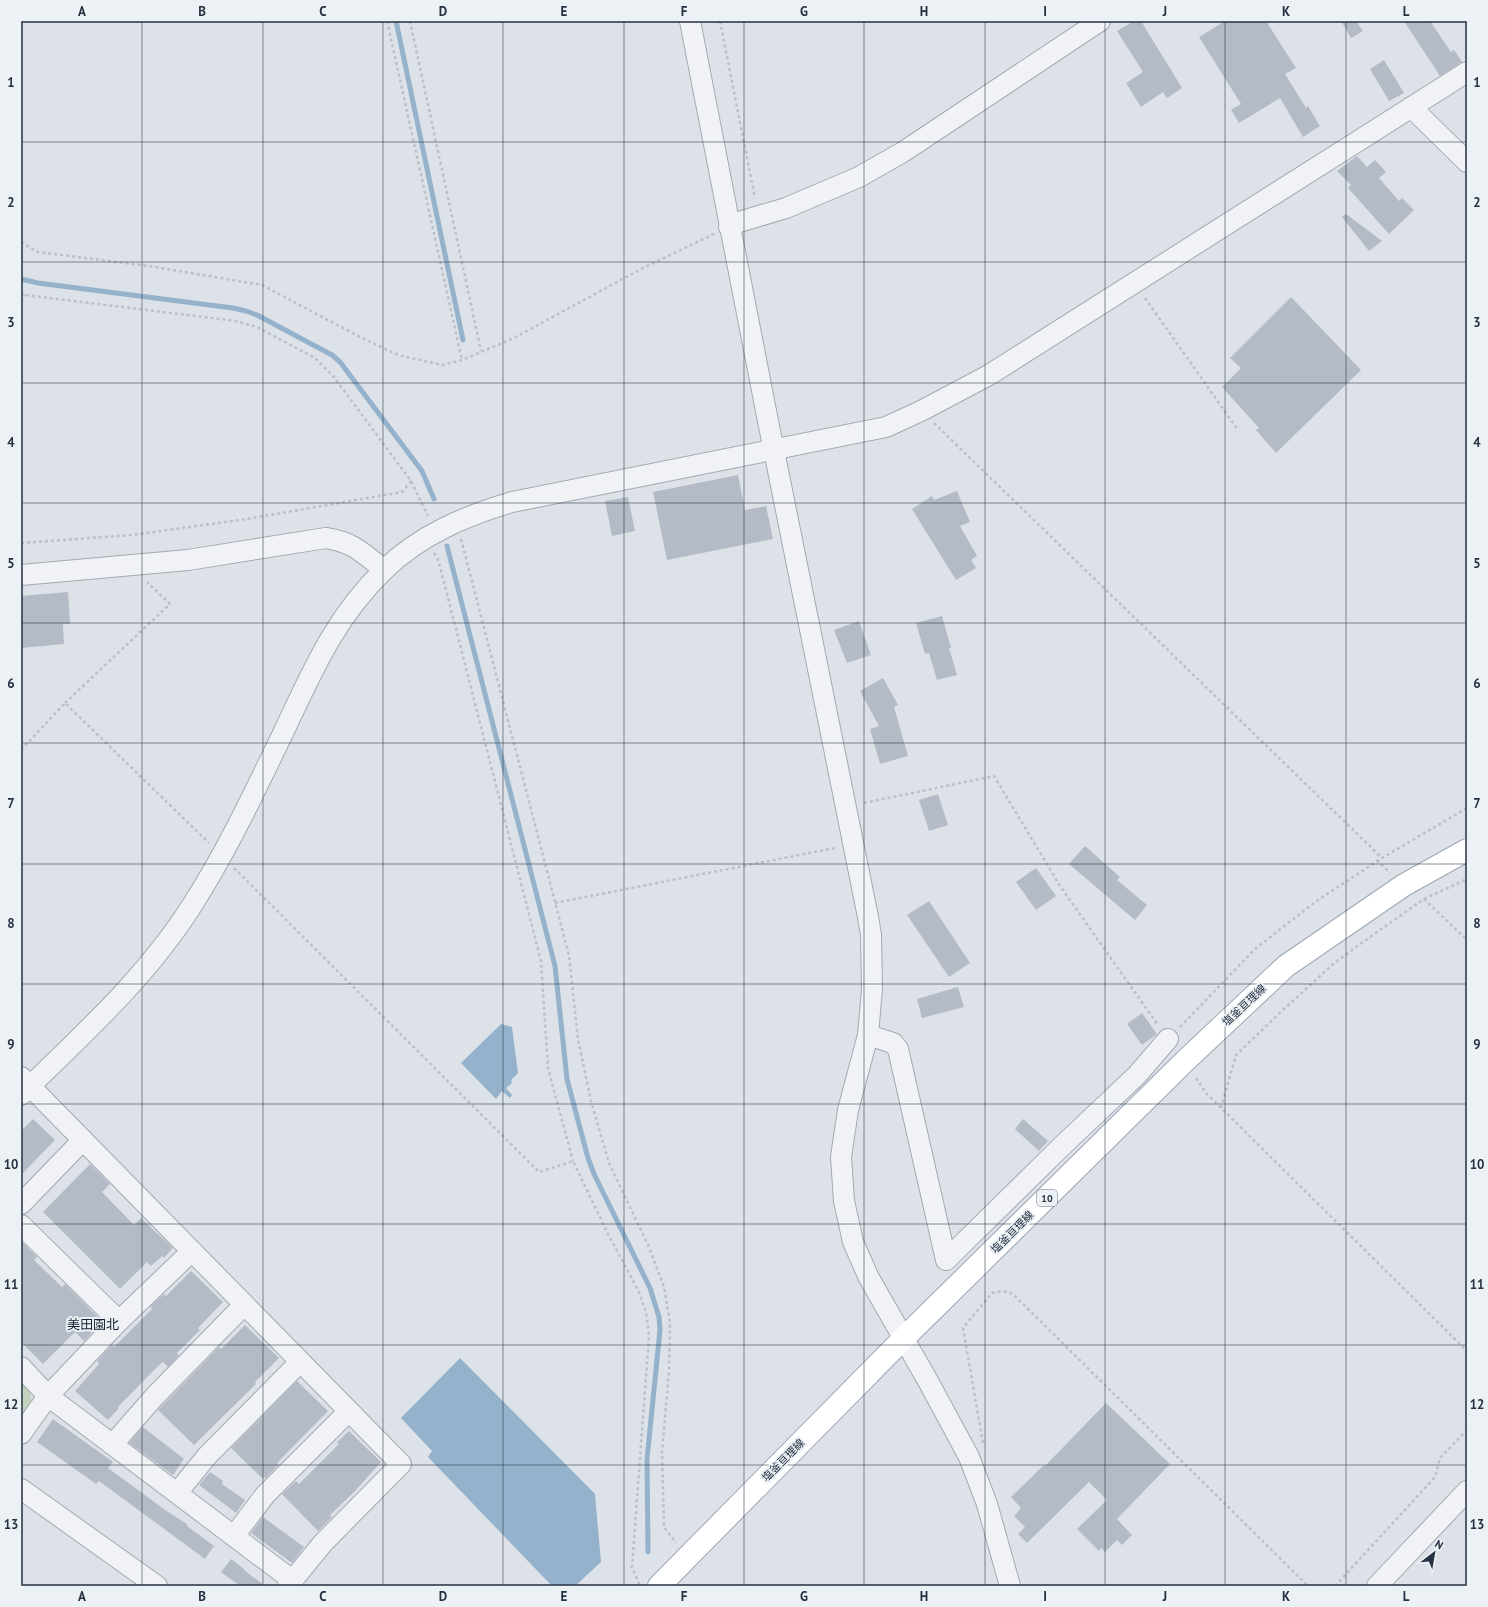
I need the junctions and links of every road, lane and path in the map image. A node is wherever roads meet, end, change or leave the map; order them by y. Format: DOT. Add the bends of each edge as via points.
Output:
graph roads {
  1 [pos="387,21"];
  2 [pos="410,21"];
  3 [pos="690,21"];
  4 [pos="720,21"];
  5 [pos="1100,21"];
  6 [pos="1467,72"];
  7 [pos="1411,107"];
  8 [pos="1467,162"];
  9 [pos="759,216"];
  10 [pos="729,227"];
  11 [pos="21,242"];
  12 [pos="1134,282"];
  13 [pos="21,292"];
  14 [pos="25,295"];
  15 [pos="21,301"];
  16 [pos="481,352"];
  17 [pos="462,360"];
  18 [pos="921,411"];
  19 [pos="1238,430"];
  20 [pos="774,449"];
  21 [pos="411,481"];
  22 [pos="456,521"];
  23 [pos="430,535"];
  24 [pos="21,543"];
  25 [pos="129,566"];
  26 [pos="384,570"];
  27 [pos="21,575"];
  28 [pos="65,703"];
  29 [pos="21,750"];
  30 [pos="1467,808"];
  31 [pos="853,844"];
  32 [pos="1467,850"];
  33 [pos="222,856"];
  34 [pos="1382,858"];
  35 [pos="1467,879"];
  36 [pos="1424,899"];
  37 [pos="555,903"];
  38 [pos="1467,940"];
  39 [pos="868,1035"];
  40 [pos="1168,1039"];
  41 [pos="24,1086"];
  42 [pos="1221,1108"];
  43 [pos="83,1140"];
  44 [pos="573,1161"];
  45 [pos="21,1204"];
  46 [pos="21,1225"];
  47 [pos="192,1251"];
  48 [pos="244,1305"];
  49 [pos="119,1321"];
  50 [pos="903,1339"];
  51 [pos="300,1362"];
  52 [pos="21,1367"];
  53 [pos="48,1396"];
  54 [pos="349,1411"];
  55 [pos="1467,1430"];
  56 [pos="21,1434"];
  57 [pos="113,1444"];
  58 [pos="968,1457"];
  59 [pos="21,1488"];
  60 [pos="1467,1491"];
  61 [pos="177,1493"];
  62 [pos="234,1536"];
  63 [pos="687,1558"];
  64 [pos="290,1583"];
  65 [pos="156,1586"];
  66 [pos="641,1586"];
  67 [pos="659,1586"];
  68 [pos="1010,1586"];
  69 [pos="1308,1586"];
  70 [pos="1335,1586"];
  71 [pos="1377,1586"];
  1 -- 17 [label="path"];
  2 -- 16 [label="path"];
  3 -- 10 [label="street"];
  4 -- 9 [label="path"];
  5 -- 9 [label="street" via="866,174 786,208"];
  6 -- 7 [label="street"];
  7 -- 8 [label="street"];
  7 -- 12 [label="street"];
  9 -- 10 [label="street"];
  10 -- 16 [label="path" via="641,269 512,339"];
  10 -- 20 [label="street"];
  11 -- 17 [label="path" via="38,252 149,266 262,285 398,355 442,365"];
  12 -- 18 [label="street" via="989,375"];
  12 -- 19 [label="path"];
  13 -- 14 [label="path"];
  14 -- 15 [label="path"];
  14 -- 21 [label="path" via="236,321 257,327 316,358 334,377"];
  16 -- 17 [label="path"];
  18 -- 20 [label="street" via="886,427"];
  18 -- 34 [label="path"];
  20 -- 22 [label="street" via="512,502"];
  20 -- 31 [label="street"];
  21 -- 23 [label="path"];
  21 -- 24 [label="path" via="402,492 247,519 132,535"];
  22 -- 23 [label="street"];
  22 -- 37 [label="path"];
  23 -- 26 [label="street"];
  23 -- 44 [label="path" via="541,961 548,1068"];
  25 -- 26 [label="street" via="188,560 326,538 350,543"];
  25 -- 27 [label="street"];
  25 -- 28 [label="path" via="170,604"];
  26 -- 33 [label="street" via="349,608 325,648"];
  28 -- 29 [label="path"];
  28 -- 33 [label="path"];
  30 -- 34 [label="path"];
  31 -- 37 [label="path"];
  31 -- 39 [label="street" via="871,936 872,989"];
  32 -- 50 [label="main road, 塩釜亘理線 / 10" via="1404,885 1286,966 1185,1061"];
  33 -- 41 [label="street" via="177,928 153,960 122,995"];
  33 -- 44 [label="path" via="539,1172"];
  34 -- 40 [label="path" via="1315,902 1255,950"];
  35 -- 36 [label="path"];
  36 -- 38 [label="path"];
  36 -- 42 [label="path" via="1332,965 1236,1055"];
  37 -- 63 [label="path" via="569,956 578,1039 591,1101 609,1163 648,1245 664,1287 670,1323 670,1371 662,1452 664,1527"];
  39 -- 40 [label="street" via="893,1042 898,1049 946,1260 1137,1075"];
  39 -- 50 [label="street" via="848,1110 841,1157 844,1201 853,1242 868,1278"];
  41 -- 43 [label="street"];
  43 -- 45 [label="street"];
  43 -- 47 [label="street"];
  44 -- 66 [label="path" via="639,1292 646,1312 649,1336 632,1566"];
  46 -- 49 [label="street"];
  47 -- 48 [label="street"];
  47 -- 49 [label="street"];
  48 -- 51 [label="street"];
  48 -- 57 [label="street" via="155,1396"];
  49 -- 53 [label="street"];
  50 -- 58 [label="street"];
  50 -- 63 [label="main road, 塩釜亘理線 / 10"];
  51 -- 54 [label="street"];
  51 -- 61 [label="street" via="208,1456"];
  52 -- 53 [label="street"];
  53 -- 56 [label="street"];
  53 -- 57 [label="street"];
  54 -- 62 [label="street" via="265,1495"];
  54 -- 64 [label="street" via="401,1464 323,1543"];
  55 -- 70 [label="path" via="1440,1458 1435,1477"];
  57 -- 61 [label="street"];
  58 -- 68 [label="street" via="986,1504"];
  58 -- 69 [label="path" via="983,1443 963,1328 992,1293 1003,1291 1013,1294"];
  59 -- 65 [label="street"];
  60 -- 71 [label="street"];
  61 -- 62 [label="street"];
  62 -- 64 [label="street"];
  63 -- 67 [label="main road, 塩釜亘理線 / 10"];
}
